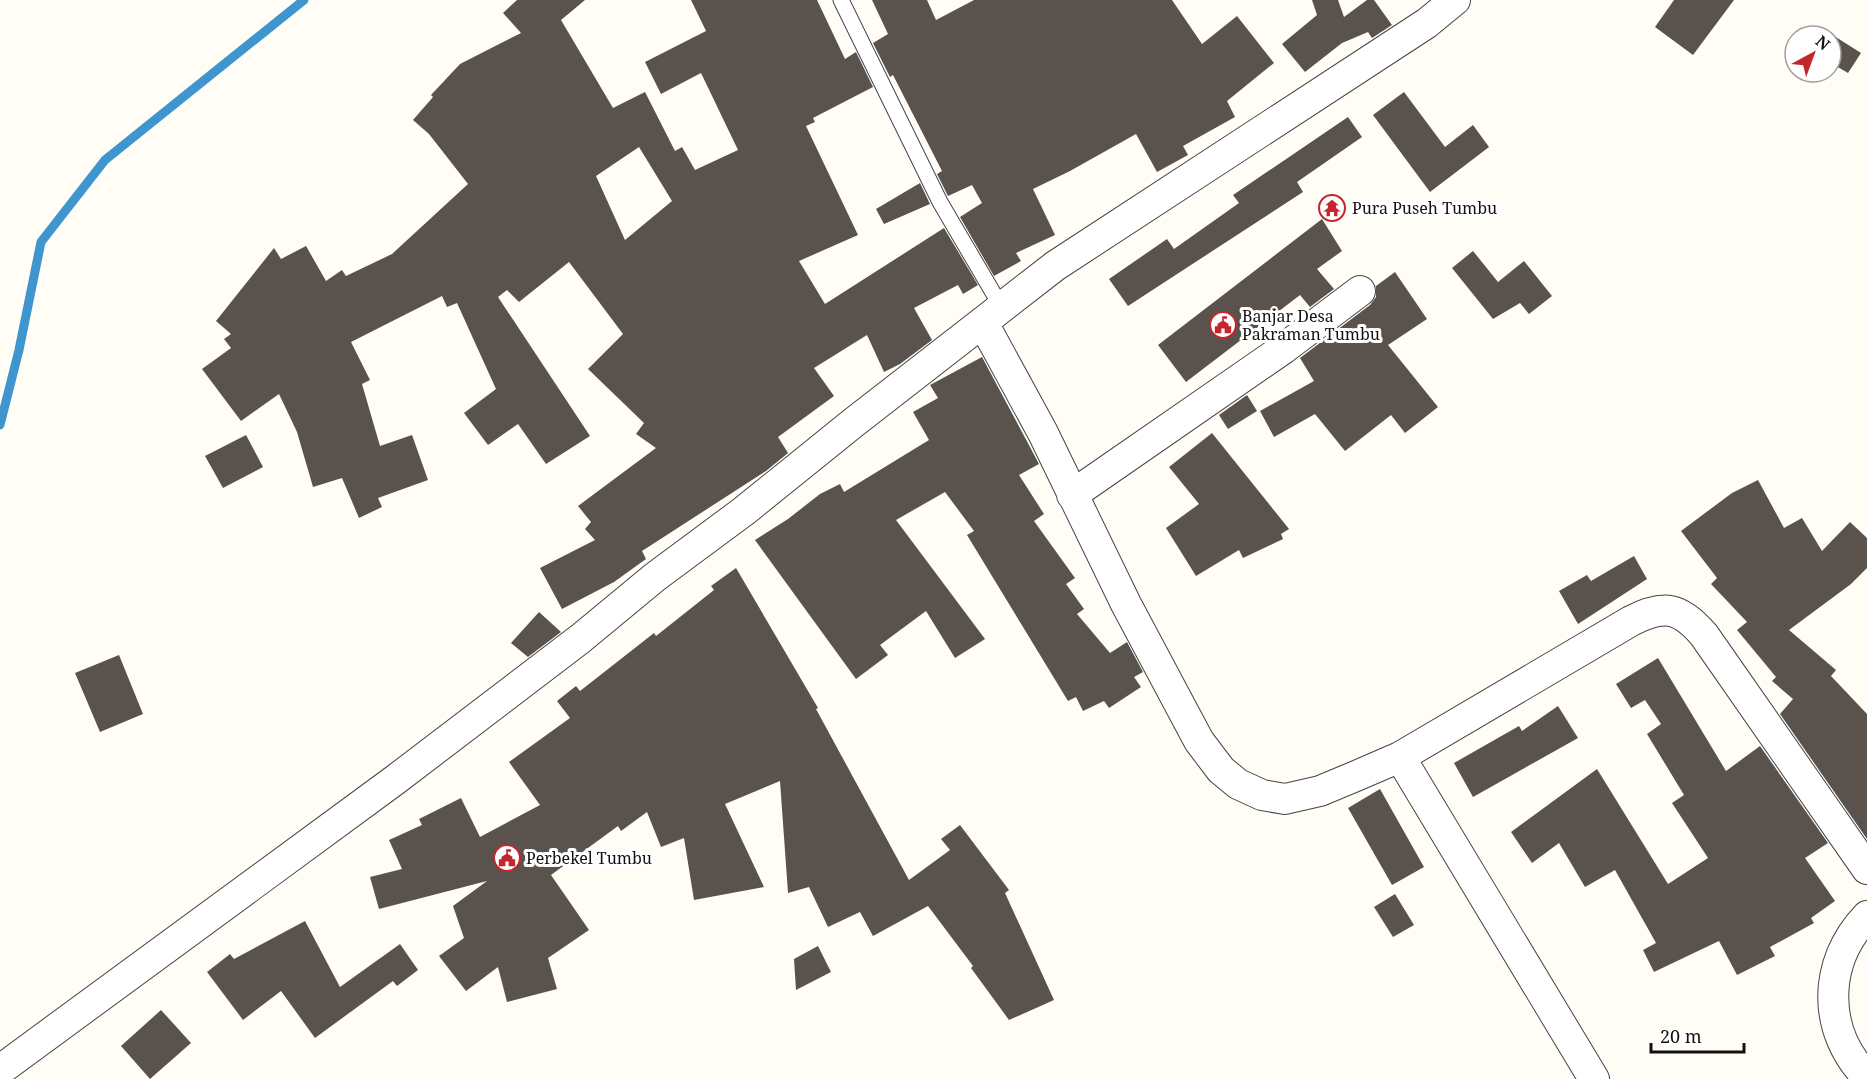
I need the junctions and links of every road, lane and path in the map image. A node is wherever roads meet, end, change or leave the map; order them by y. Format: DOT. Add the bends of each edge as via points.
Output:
graph roads {
  1 [pos="842,0"];
  2 [pos="1455,0"];
  3 [pos="1360,291"];
  4 [pos="992,316"];
  5 [pos="1072,495"];
  6 [pos="1400,757"];
  7 [pos="1867,869"];
  8 [pos="1867,916"];
  9 [pos="0,1070"];
  10 [pos="1867,1077"];
  11 [pos="1594,1079"];
  1 -- 4 [label="lane"];
  2 -- 4 [label="street" via="1427,23 1103,233"];
  3 -- 5 [label="street"];
  4 -- 5 [label="street"];
  4 -- 9 [label="street" via="395,780"];
  5 -- 6 [label="street" via="1199,741 1221,770 1238,784 1262,795 1285,799 1320,791"];
  6 -- 7 [label="street" via="1631,621 1649,612 1672,611 1686,616 1704,635"];
  6 -- 11 [label="street"];
  8 -- 10 [label="street" via="1845,945 1834,982 1833,1007 1842,1042"];
}
